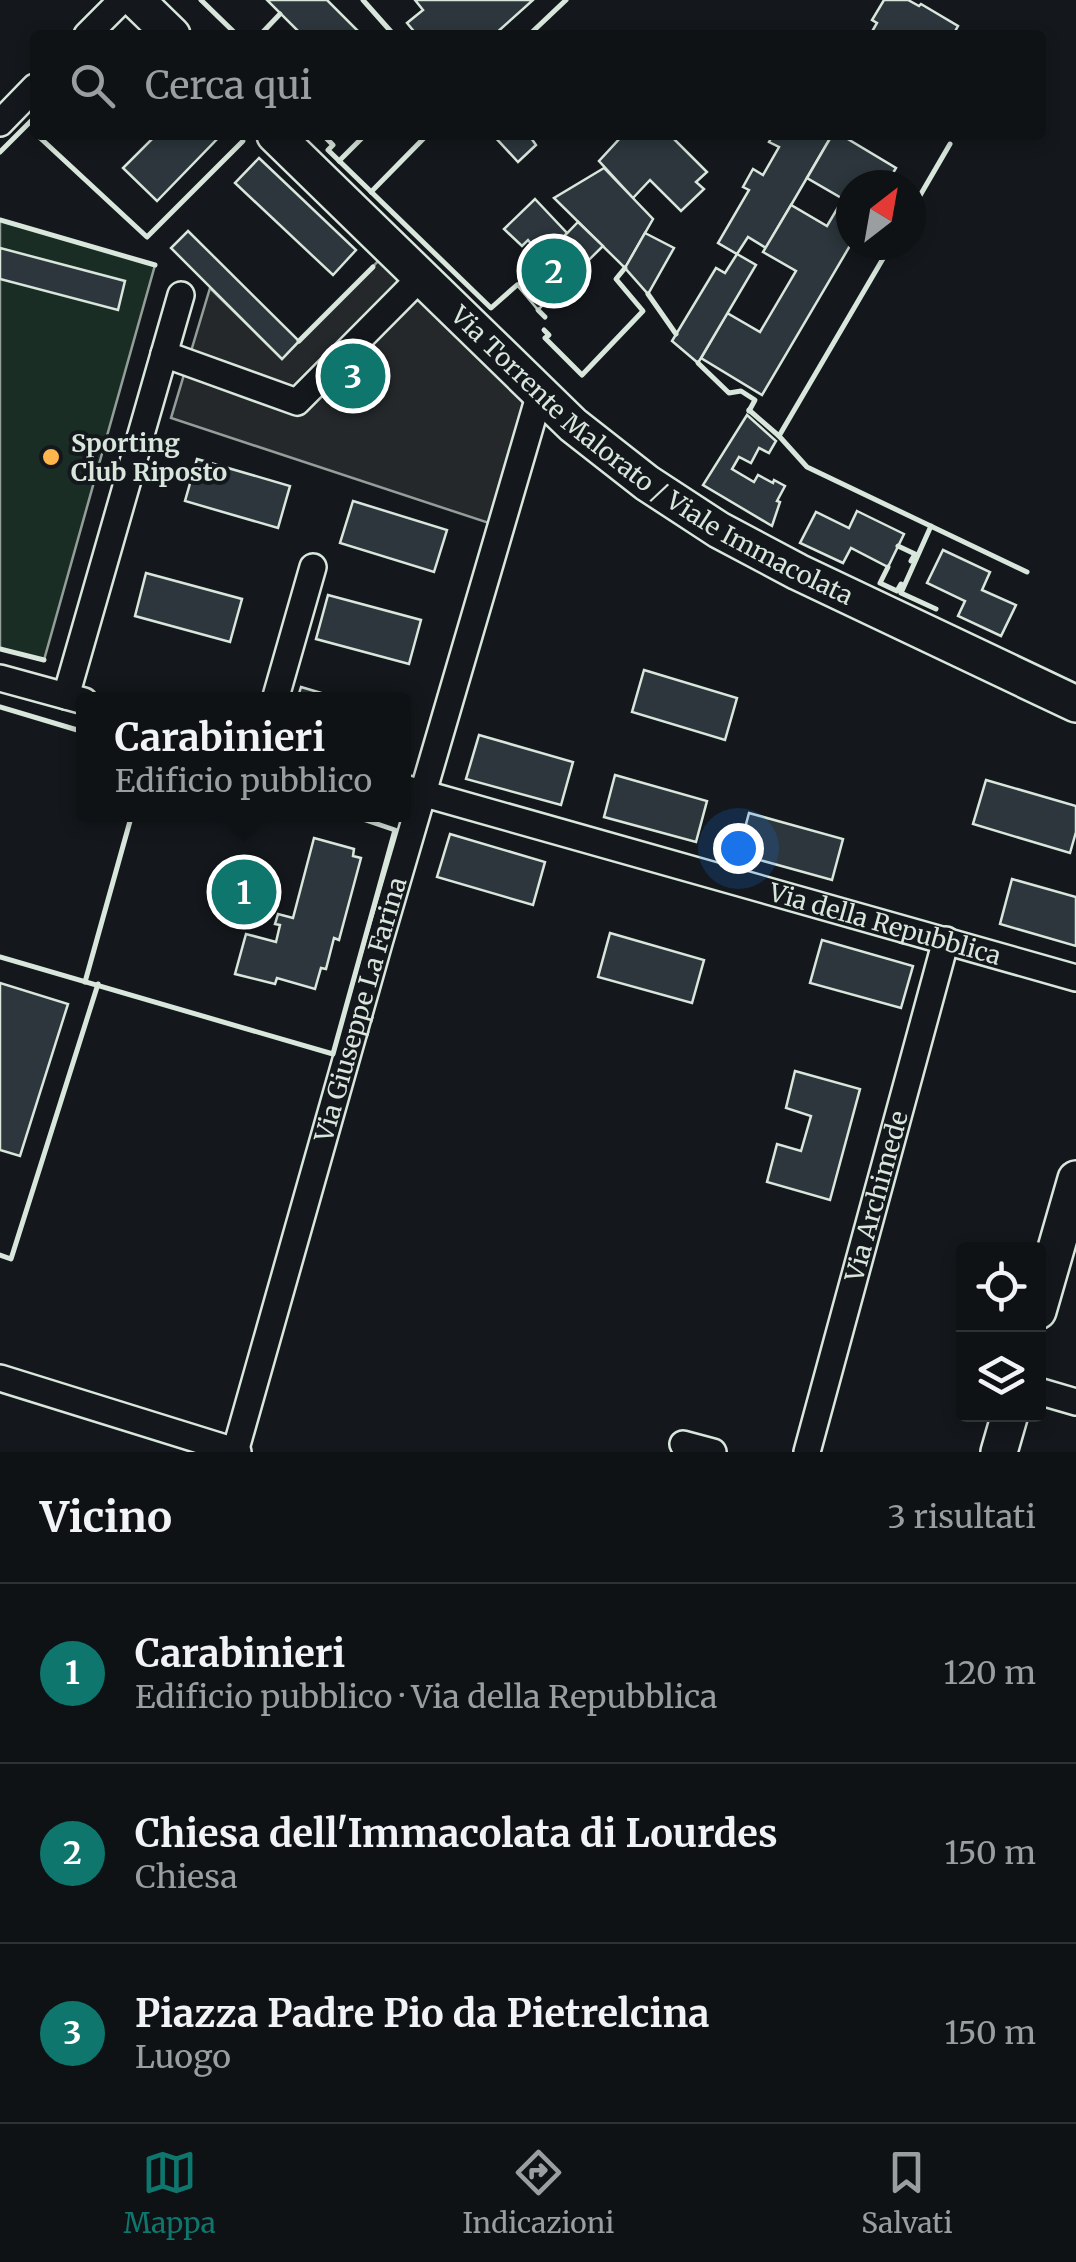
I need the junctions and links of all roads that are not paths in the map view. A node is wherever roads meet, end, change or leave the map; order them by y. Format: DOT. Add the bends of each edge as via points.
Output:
graph roads {
  1 [pos="122,0"];
  2 [pos="136,0"];
  3 [pos="92,30"];
  4 [pos="167,30"];
  5 [pos="30,93"];
  6 [pos="0,123"];
  7 [pos="280,140"];
  8 [pos="420,276"];
  9 [pos="182,295"];
  10 [pos="164,354"];
  11 [pos="540,393"];
  12 [pos="313,566"];
  13 [pos="0,678"];
  14 [pos="77,692"];
  15 [pos="277,692"];
  16 [pos="75,699"];
  17 [pos="1076,704"];
  18 [pos="414,790"];
  19 [pos="405,822"];
  20 [pos="946,940"];
  21 [pos="1076,978"];
  22 [pos="1076,1178"];
  23 [pos="1046,1283"];
  24 [pos="0,1378"];
  25 [pos="1046,1392"];
  26 [pos="1072,1394"];
  27 [pos="1008,1422"];
  28 [pos="683,1444"];
  29 [pos="236,1452"];
  30 [pos="713,1452"];
  31 [pos="807,1452"];
  32 [pos="1000,1452"];
  1 -- 3 [label="street"];
  2 -- 4 [label="street"];
  5 -- 6 [label="street"];
  7 -- 8 [label="street, Via Torrente Malorato / Viale Immacolata"];
  8 -- 10 [label="street" via="297,402"];
  8 -- 11 [label="street, Via Torrente Malorato / Viale Immacolata"];
  9 -- 10 [label="street"];
  10 -- 14 [label="street"];
  11 -- 17 [label="street, Via Torrente Malorato / Viale Immacolata" via="647,483 719,530"];
  11 -- 18 [label="street, Via Giuseppe La Farina"];
  12 -- 15 [label="street"];
  13 -- 16 [label="street"];
  18 -- 20 [label="street, Via della Repubblica"];
  19 -- 29 [label="street, Via Giuseppe La Farina"];
  20 -- 21 [label="street, Via della Repubblica"];
  20 -- 31 [label="street, Via Archimede"];
  22 -- 23 [label="street"];
  24 -- 29 [label="street"];
  25 -- 26 [label="street"];
  27 -- 32 [label="street"];
  28 -- 30 [label="street"];
}
